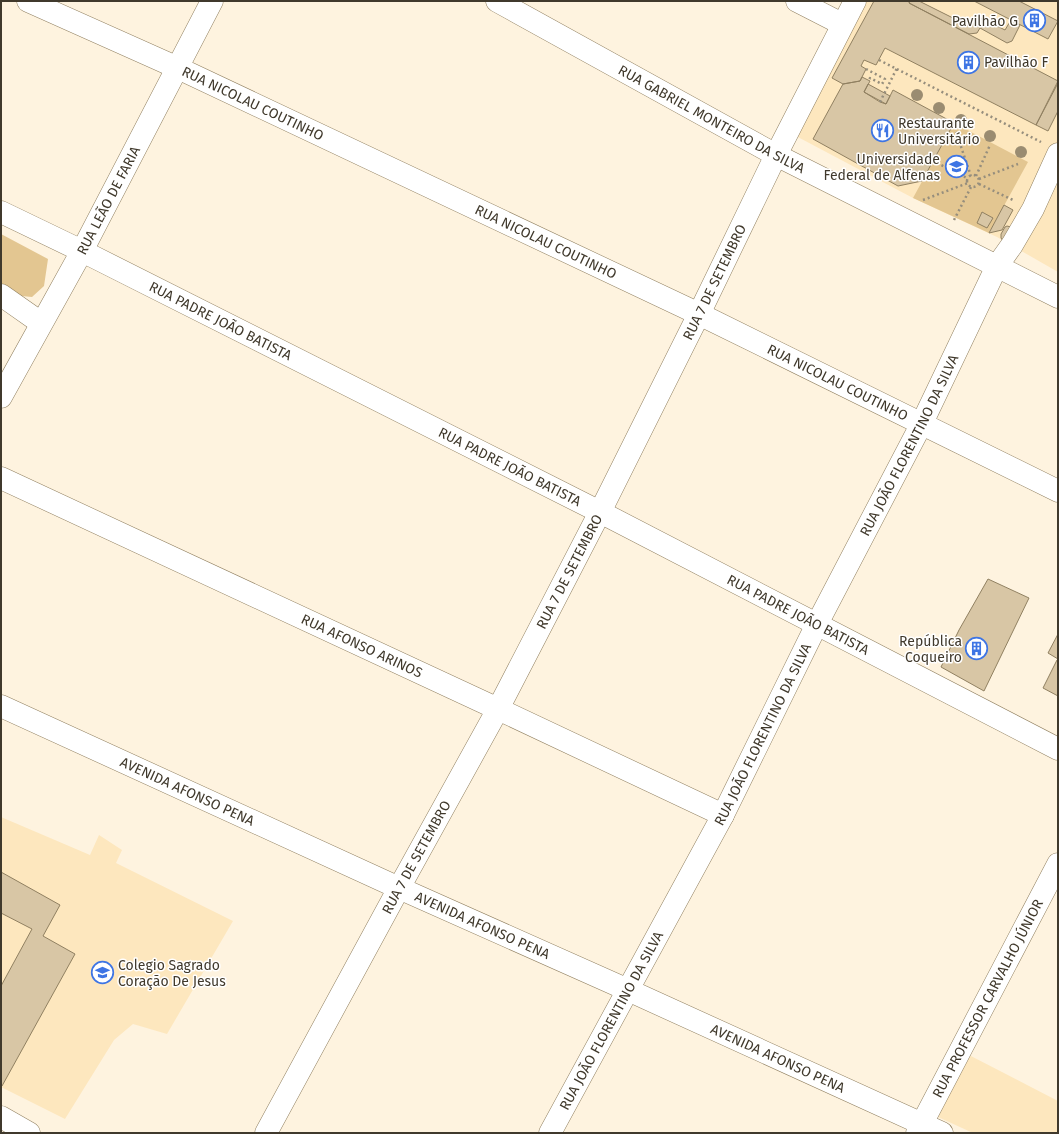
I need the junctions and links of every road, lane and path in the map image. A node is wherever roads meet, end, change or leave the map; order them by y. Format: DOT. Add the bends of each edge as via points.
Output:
graph roads {
  1 [pos="28,1"];
  2 [pos="212,1"];
  3 [pos="497,1"];
  4 [pos="797,1"];
  5 [pos="855,1"];
  6 [pos="842,24"];
  7 [pos="879,60"];
  8 [pos="178,68"];
  9 [pos="897,68"];
  10 [pos="866,69"];
  11 [pos="869,81"];
  12 [pos="880,102"];
  13 [pos="956,132"];
  14 [pos="990,144"];
  15 [pos="1051,148"];
  16 [pos="776,155"];
  17 [pos="937,163"];
  18 [pos="1018,164"];
  19 [pos="971,176"];
  20 [pos="976,176"];
  21 [pos="967,178"];
  22 [pos="979,179"];
  23 [pos="968,183"];
  24 [pos="979,184"];
  25 [pos="971,187"];
  26 [pos="923,200"];
  27 [pos="1033,209"];
  28 [pos="1,212"];
  29 [pos="944,239"];
  30 [pos="82,251"];
  31 [pos="997,266"];
  32 [pos="1,295"];
  33 [pos="1058,297"];
  34 [pos="699,314"];
  35 [pos="42,323"];
  36 [pos="1,397"];
  37 [pos="922,423"];
  38 [pos="1,478"];
  39 [pos="1058,492"];
  40 [pos="600,512"];
  41 [pos="818,624"];
  42 [pos="1,706"];
  43 [pos="498,709"];
  44 [pos="1058,749"];
  45 [pos="723,815"];
  46 [pos="1058,864"];
  47 [pos="399,888"];
  48 [pos="628,990"];
  49 [pos="1,1117"];
  50 [pos="919,1129"];
  51 [pos="29,1133"];
  52 [pos="266,1133"];
  53 [pos="550,1133"];
  54 [pos="942,1133"];
  1 -- 8 [label="street, RUA NICOLAU COUTINHO"];
  2 -- 8 [label="street, RUA LEÃO DE FARIA"];
  3 -- 16 [label="street, RUA GABRIEL MONTEIRO DA SILVA"];
  4 -- 6 [label="street"];
  5 -- 6 [label="street, RUA 7 DE SETEMBRO"];
  6 -- 16 [label="street, RUA 7 DE SETEMBRO"];
  7 -- 9 [label="path"];
  8 -- 30 [label="street, RUA LEÃO DE FARIA"];
  8 -- 34 [label="street, RUA NICOLAU COUTINHO"];
  9 -- 12 [label="path"];
  9 -- 15 [label="path"];
  10 -- 11 [label="path" via="884,79 882,84 870,78"];
  13 -- 19 [label="path"];
  14 -- 20 [label="path"];
  15 -- 27 [label="street, RUA JOÃO FLORENTINO DA SILVA"];
  16 -- 29 [label="street, RUA GABRIEL MONTEIRO DA SILVA"];
  16 -- 34 [label="street, RUA 7 DE SETEMBRO"];
  17 -- 21 [label="path"];
  18 -- 22 [label="path"];
  19 -- 20 [label="path"];
  19 -- 21 [label="path"];
  20 -- 22 [label="path"];
  21 -- 23 [label="path"];
  22 -- 24 [label="path"];
  23 -- 25 [label="path"];
  23 -- 26 [label="path"];
  24 -- 25 [label="path" via="977,187"];
  24 -- 27 [label="path"];
  25 -- 29 [label="path"];
  27 -- 31 [label="street, RUA JOÃO FLORENTINO DA SILVA"];
  28 -- 30 [label="street, RUA PADRE JOÃO BATISTA"];
  29 -- 31 [label="street, RUA GABRIEL MONTEIRO DA SILVA"];
  30 -- 35 [label="street, RUA LEÃO DE FARIA"];
  30 -- 40 [label="street, RUA PADRE JOÃO BATISTA"];
  31 -- 33 [label="street, RUA GABRIEL MONTEIRO DA SILVA"];
  31 -- 37 [label="street, RUA JOÃO FLORENTINO DA SILVA"];
  32 -- 35 [label="street"];
  34 -- 37 [label="street, RUA NICOLAU COUTINHO"];
  34 -- 40 [label="street, RUA 7 DE SETEMBRO"];
  35 -- 36 [label="street, RUA LEÃO DE FARIA"];
  37 -- 39 [label="street, RUA NICOLAU COUTINHO"];
  37 -- 41 [label="street, RUA JOÃO FLORENTINO DA SILVA"];
  38 -- 43 [label="street, RUA AFONSO ARINOS"];
  40 -- 41 [label="street, RUA PADRE JOÃO BATISTA"];
  40 -- 43 [label="street, RUA 7 DE SETEMBRO"];
  41 -- 44 [label="street, RUA PADRE JOÃO BATISTA"];
  41 -- 45 [label="street, RUA JOÃO FLORENTINO DA SILVA"];
  42 -- 47 [label="street, AVENIDA AFONSO PENA"];
  43 -- 45 [label="street, RUA AFONSO ARINOS"];
  43 -- 47 [label="street, RUA 7 DE SETEMBRO"];
  45 -- 48 [label="street, RUA JOÃO FLORENTINO DA SILVA"];
  46 -- 50 [label="street, RUA PROFESSOR CARVALHO JÚNIOR"];
  47 -- 48 [label="street, AVENIDA AFONSO PENA"];
  47 -- 52 [label="street, RUA 7 DE SETEMBRO"];
  48 -- 50 [label="street, AVENIDA AFONSO PENA"];
  48 -- 53 [label="street, RUA JOÃO FLORENTINO DA SILVA"];
  49 -- 51 [label="street"];
  50 -- 54 [label="street, AVENIDA AFONSO PENA"];
}
